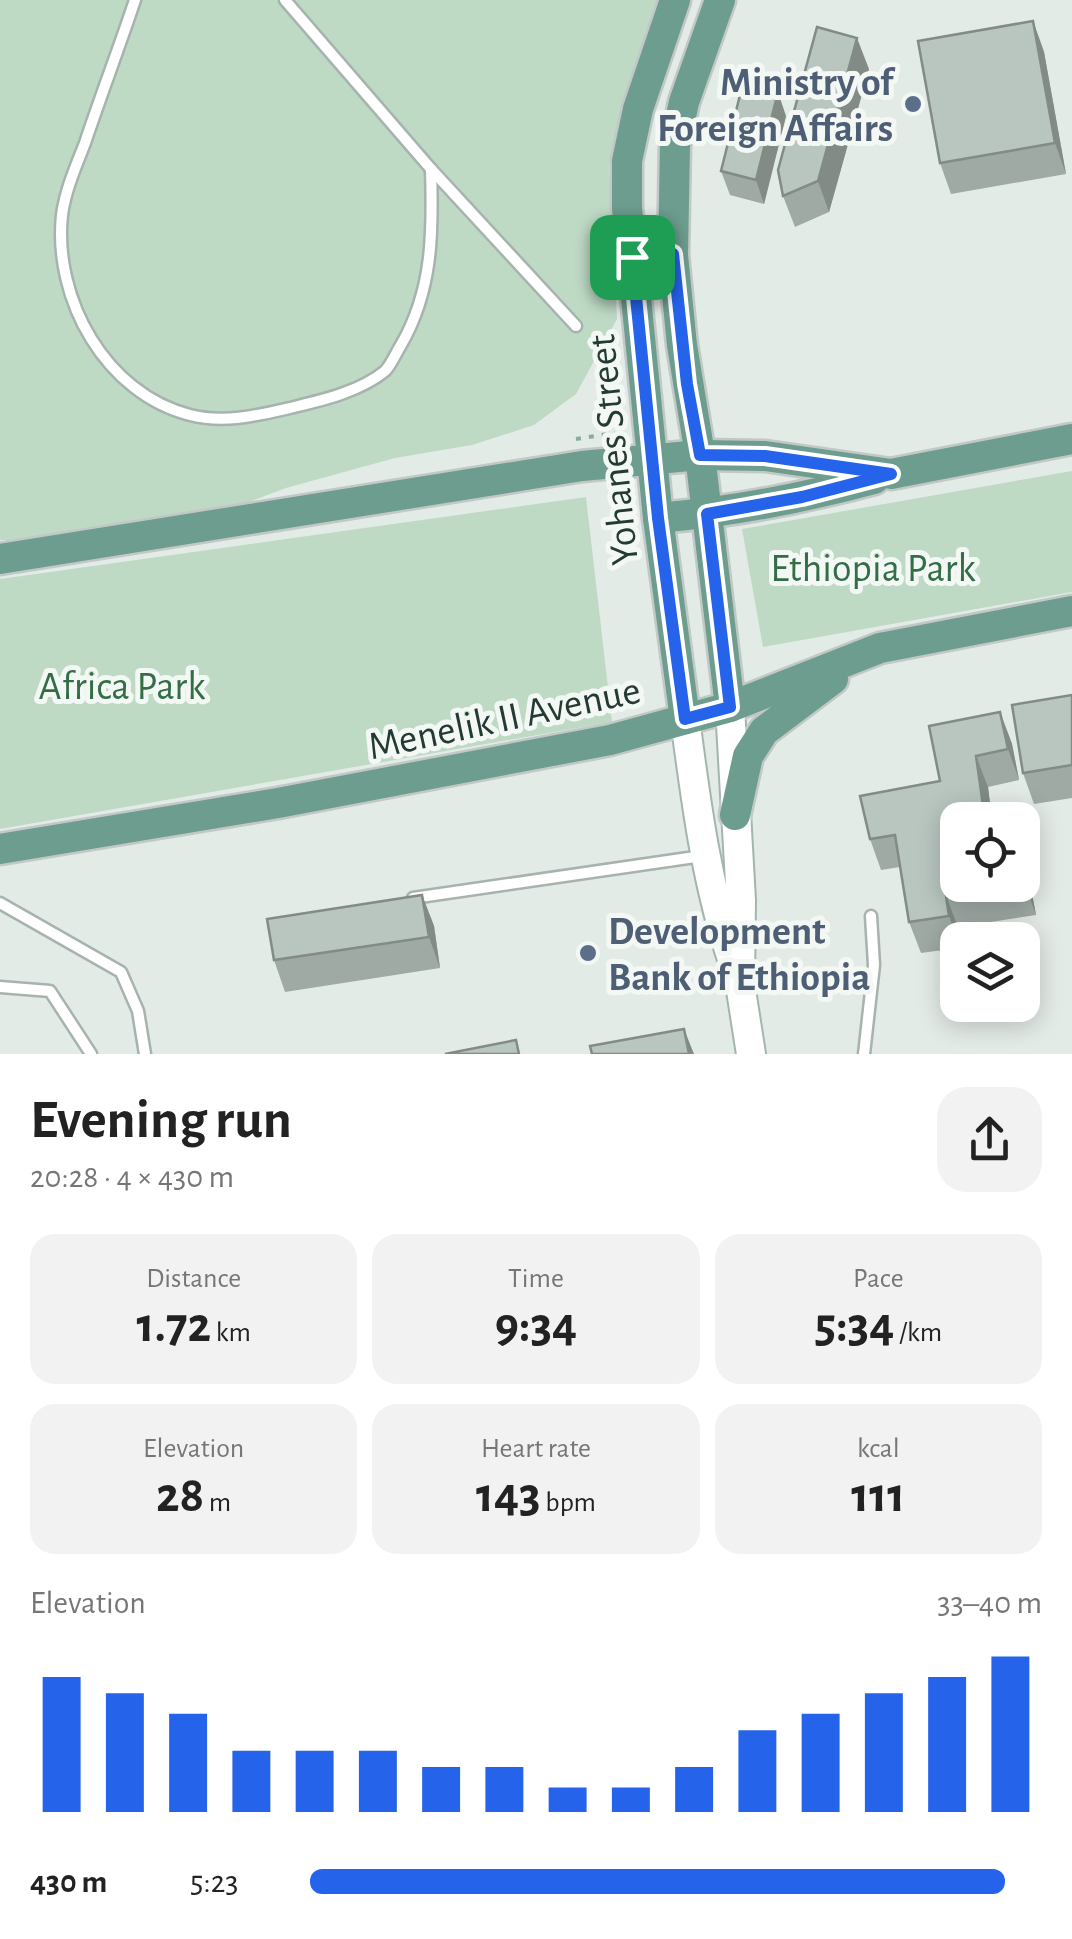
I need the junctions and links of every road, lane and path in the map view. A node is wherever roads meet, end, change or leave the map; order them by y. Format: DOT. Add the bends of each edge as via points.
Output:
graph roads {
  1 [pos="135,0"];
  2 [pos="284,0"];
  3 [pos="675,0"];
  4 [pos="720,0"];
  5 [pos="431,170"];
  6 [pos="673,254"];
  7 [pos="632,257"];
  8 [pos="576,326"];
  9 [pos="1072,439"];
  10 [pos="700,455"];
  11 [pos="653,460"];
  12 [pos="891,474"];
  13 [pos="707,514"];
  14 [pos="658,518"];
  15 [pos="0,560"];
  16 [pos="1072,611"];
  17 [pos="880,648"];
  18 [pos="730,707"];
  19 [pos="685,719"];
  20 [pos="736,815"];
  21 [pos="0,849"];
  22 [pos="704,856"];
  23 [pos="398,900"];
  24 [pos="0,903"];
  25 [pos="871,916"];
  26 [pos="740,984"];
  27 [pos="0,987"];
  28 [pos="91,1054"];
  29 [pos="145,1054"];
  30 [pos="751,1054"];
  31 [pos="864,1054"];
  1 -- 5 [label="lane" via="62,216 65,271 76,308 116,375 146,398 190,415 232,420 313,402 386,370 428,281"];
  2 -- 5 [label="lane"];
  3 -- 7 [label="main road, Yohanes Street" via="627,161"];
  4 -- 6 [label="main road, Yohanes Street" via="675,145"];
  5 -- 8 [label="lane"];
  6 -- 7 [label="main road"];
  6 -- 10 [label="main road, Yohanes Street"];
  7 -- 11 [label="main road, Yohanes Street"];
  9 -- 12 [label="main road"];
  10 -- 11 [label="main road"];
  10 -- 12 [label="main road" via="765,456"];
  10 -- 13 [label="main road, Yohanes Street"];
  11 -- 14 [label="main road, Yohanes Street"];
  11 -- 15 [label="main road"];
  12 -- 13 [label="main road"];
  13 -- 14 [label="main road"];
  13 -- 18 [label="main road, Yohanes Street"];
  14 -- 19 [label="main road, Yohanes Street"];
  16 -- 17 [label="main road, Menelik II Avenue"];
  17 -- 18 [label="main road, Menelik II Avenue"];
  17 -- 20 [label="main road" via="764,730 748,756"];
  18 -- 19 [label="main road, Menelik II Avenue"];
  18 -- 20 [label="main road"];
  19 -- 21 [label="main road, Menelik II Avenue" via="610,740"];
  19 -- 22 [label="main road"];
  20 -- 26 [label="main road"];
  22 -- 23 [label="lane"];
  22 -- 26 [label="main road"];
  24 -- 29 [label="lane" via="120,972 138,1011"];
  25 -- 31 [label="lane" via="874,965"];
  26 -- 30 [label="main road"];
  27 -- 28 [label="lane" via="50,991"];
}
